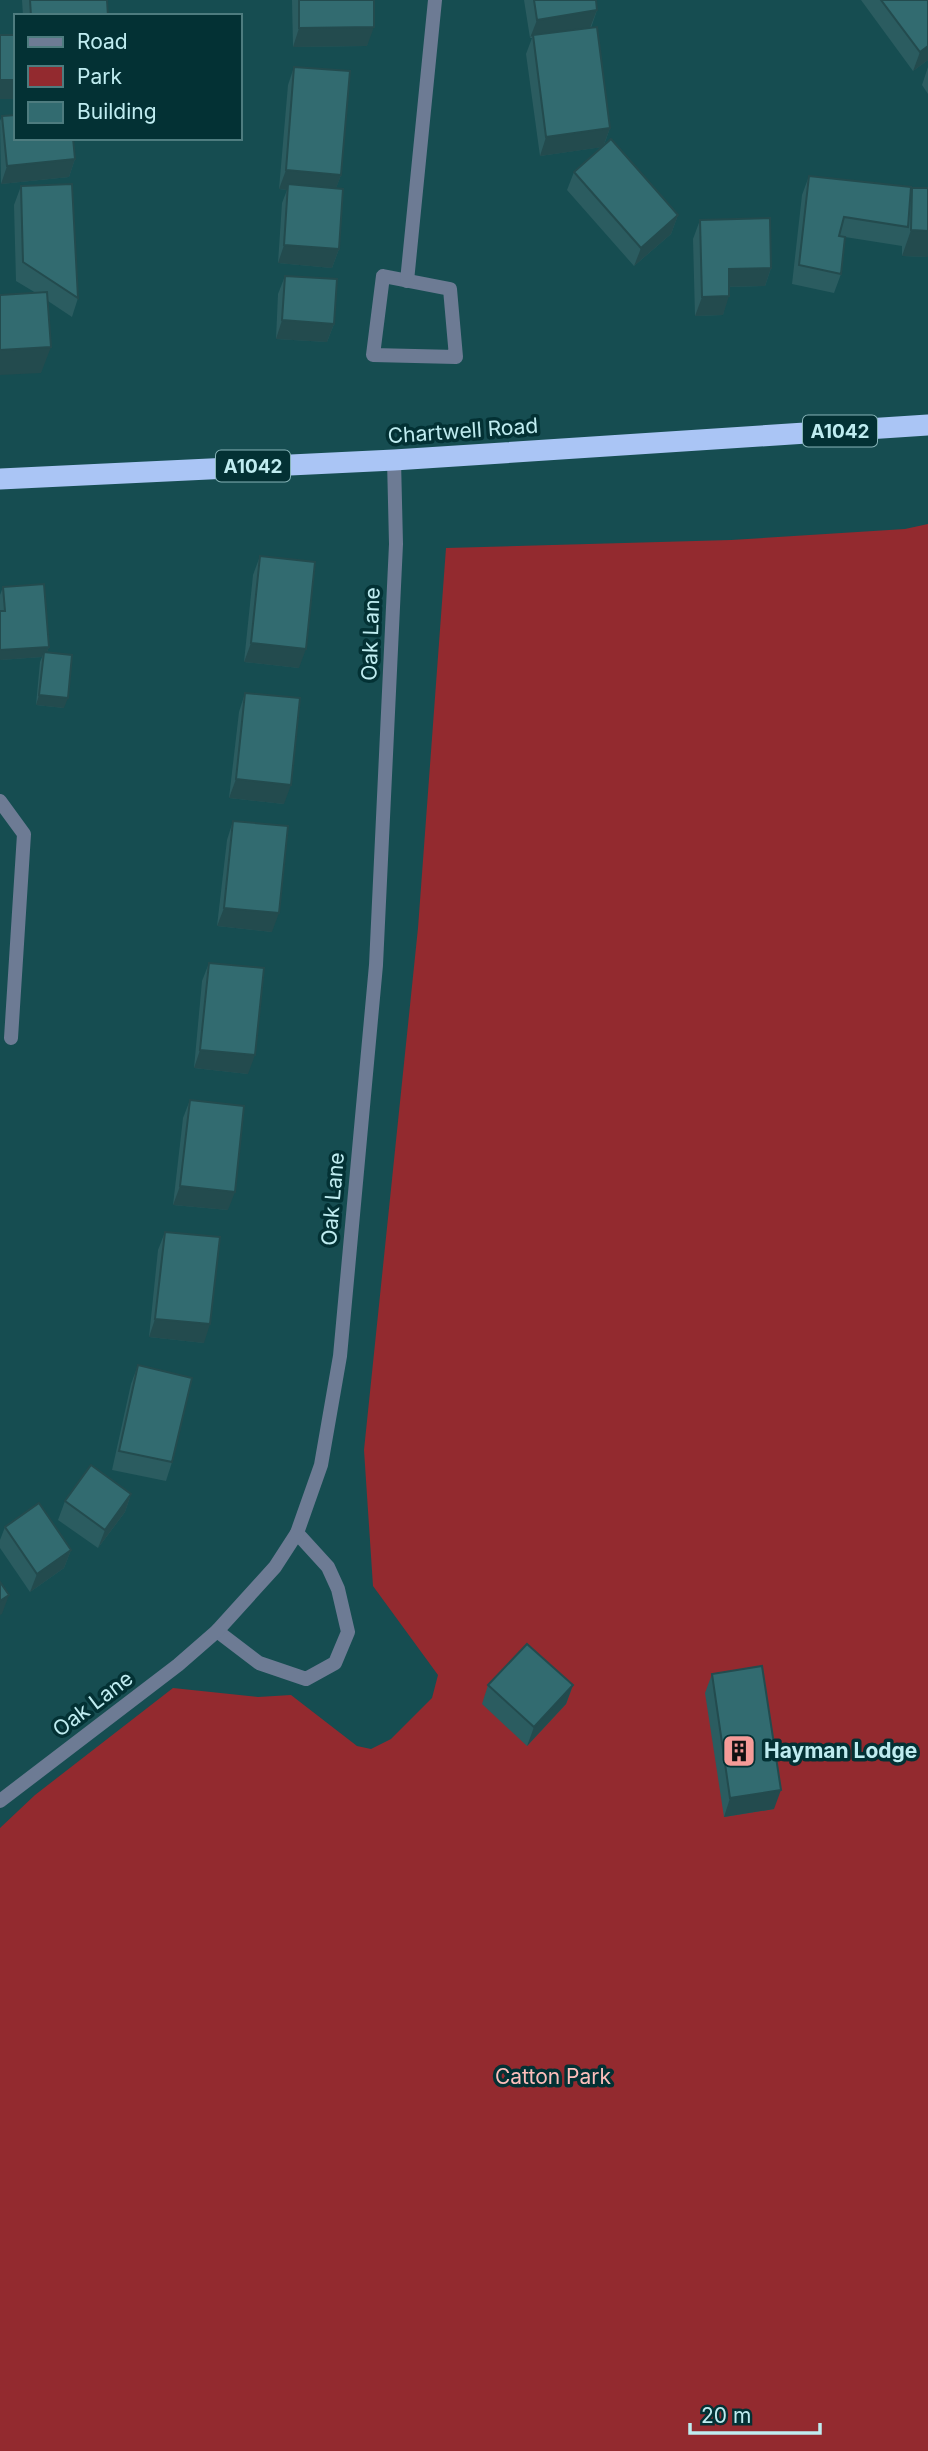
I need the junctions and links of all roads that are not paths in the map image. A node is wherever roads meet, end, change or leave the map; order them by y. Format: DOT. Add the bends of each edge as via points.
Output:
graph roads {
  1 [pos="435,0"];
  2 [pos="407,281"];
  3 [pos="928,425"];
  4 [pos="394,460"];
  5 [pos="0,479"];
  6 [pos="0,801"];
  7 [pos="11,1038"];
  8 [pos="298,1533"];
  9 [pos="217,1631"];
  10 [pos="0,1801"];
  1 -- 2 [label="street"];
  2 -- 2 [label="street" via="450,289 456,357 373,355 383,276"];
  3 -- 4 [label="highway, Chartwell Road / A1042"];
  4 -- 5 [label="highway, Chartwell Road / A1042"];
  4 -- 8 [label="street, Oak Lane" via="396,544 376,965 340,1356 321,1465"];
  6 -- 7 [label="street" via="24,834"];
  8 -- 9 [label="street, Oak Lane" via="275,1567"];
  8 -- 9 [label="street" via="328,1567 338,1589 348,1632 335,1663 306,1679 259,1663"];
  9 -- 10 [label="street, Oak Lane"];
}
